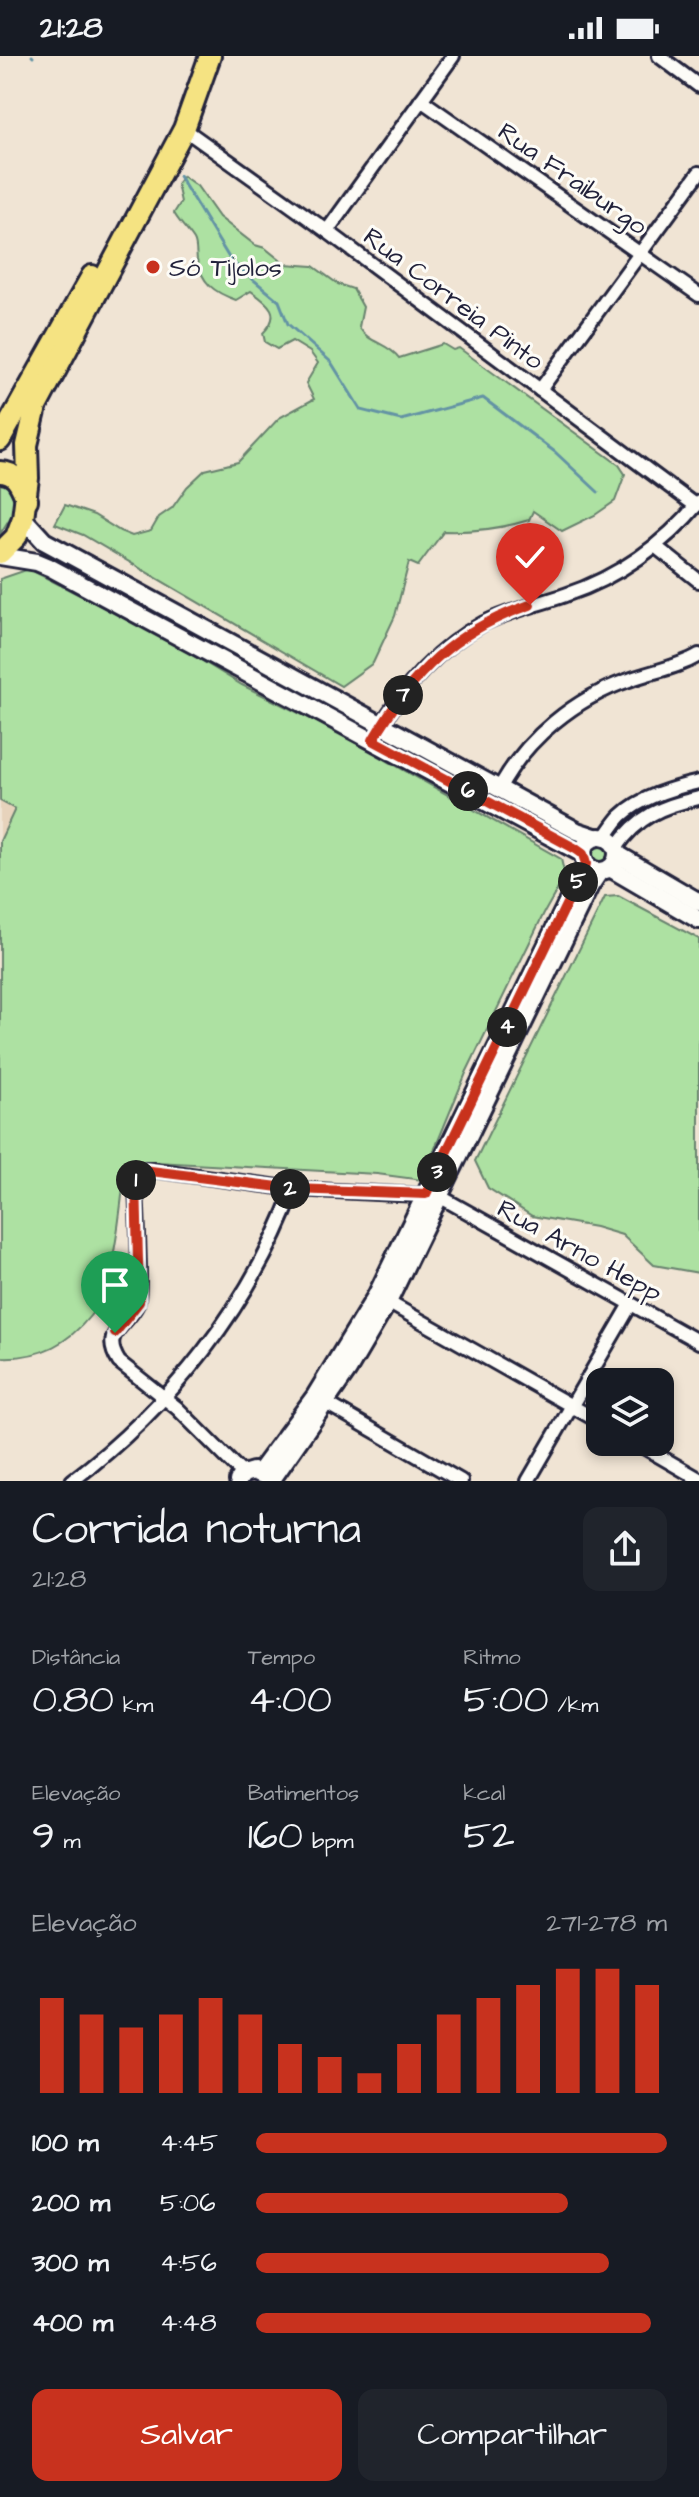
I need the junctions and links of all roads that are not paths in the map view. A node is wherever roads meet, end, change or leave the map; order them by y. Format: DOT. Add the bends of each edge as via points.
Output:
graph roads {
  1 [pos="198,56"];
  2 [pos="210,56"];
  3 [pos="453,56"];
  4 [pos="659,56"];
  5 [pos="699,86"];
  6 [pos="421,100"];
  7 [pos="184,129"];
  8 [pos="699,173"];
  9 [pos="327,231"];
  10 [pos="641,252"];
  11 [pos="699,295"];
  12 [pos="540,390"];
  13 [pos="0,440"];
  14 [pos="0,472"];
  15 [pos="698,504"];
  16 [pos="25,509"];
  17 [pos="655,546"];
  18 [pos="0,555"];
  19 [pos="699,581"];
  20 [pos="699,655"];
  21 [pos="382,725"];
  22 [pos="373,740"];
  23 [pos="699,782"];
  24 [pos="499,789"];
  25 [pos="699,798"];
  26 [pos="602,854"];
  27 [pos="699,902"];
  28 [pos="699,920"];
  29 [pos="294,1189"];
  30 [pos="433,1195"];
  31 [pos="382,1299"];
  32 [pos="631,1304"];
  33 [pos="699,1342"];
  34 [pos="164,1397"];
  35 [pos="326,1403"];
  36 [pos="571,1406"];
  37 [pos="586,1414"];
  38 [pos="659,1456"];
  39 [pos="256,1478"];
  40 [pos="699,1479"];
  41 [pos="72,1481"];
  42 [pos="461,1481"];
  43 [pos="528,1481"];
  1 -- 13 [label="highway" via="153,166"];
  2 -- 7 [label="highway"];
  3 -- 6 [label="street"];
  4 -- 5 [label="street"];
  6 -- 9 [label="street"];
  6 -- 10 [label="street, Rua Fraiburgo"];
  7 -- 9 [label="street, Rua Correia Pinto"];
  7 -- 16 [label="highway" via="36,407 27,445"];
  8 -- 10 [label="street"];
  9 -- 12 [label="street, Rua Correia Pinto"];
  10 -- 11 [label="street, Rua Fraiburgo"];
  10 -- 12 [label="street"];
  12 -- 15 [label="street, Rua Correia Pinto"];
  14 -- 16 [label="highway" via="16,477"];
  15 -- 17 [label="street"];
  16 -- 18 [label="highway" via="16,537"];
  16 -- 21 [label="street" via="44,541"];
  17 -- 19 [label="street"];
  17 -- 21 [label="street" via="597,583 513,610 467,633 427,665"];
  18 -- 22 [label="street" via="49,567"];
  20 -- 24 [label="street" via="612,686 569,711 531,744"];
  21 -- 22 [label="street"];
  21 -- 24 [label="street"];
  22 -- 26 [label="street"];
  23 -- 26 [label="street" via="666,791 621,816"];
  24 -- 26 [label="street" via="577,831"];
  25 -- 26 [label="street" via="639,822"];
  26 -- 27 [label="street"];
  26 -- 28 [label="street"];
  26 -- 30 [label="street"];
  29 -- 30 [label="street"];
  29 -- 34 [label="street" via="239,1301"];
  29 -- 34 [label="street" via="146,1169 138,1173 139,1302 111,1343 119,1362"];
  30 -- 31 [label="street"];
  30 -- 32 [label="street, Rua Arno Hepp"];
  31 -- 35 [label="street"];
  31 -- 36 [label="street"];
  31 -- 39 [label="street"];
  32 -- 33 [label="street, Rua Arno Hepp"];
  32 -- 36 [label="street"];
  34 -- 39 [label="street"];
  34 -- 41 [label="street"];
  35 -- 39 [label="street"];
  35 -- 42 [label="street"];
  36 -- 37 [label="street"];
  36 -- 43 [label="street"];
  38 -- 40 [label="street"];
}
